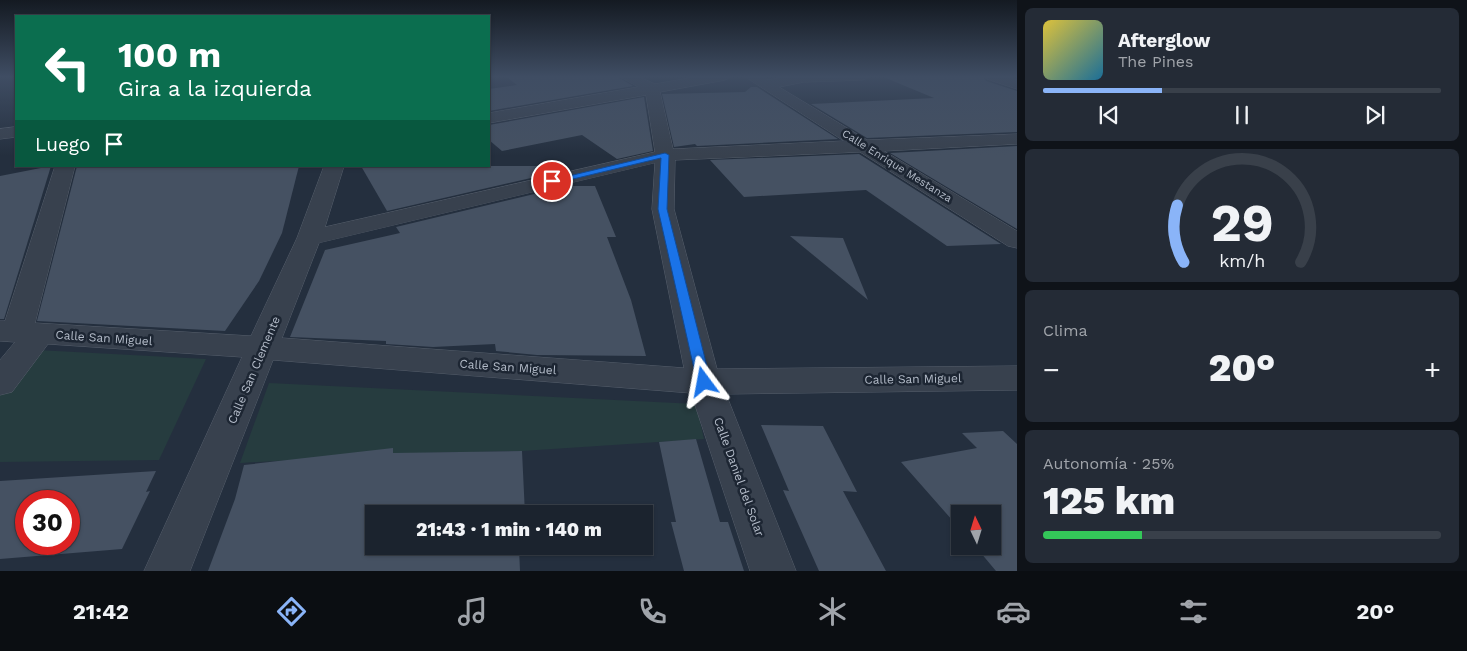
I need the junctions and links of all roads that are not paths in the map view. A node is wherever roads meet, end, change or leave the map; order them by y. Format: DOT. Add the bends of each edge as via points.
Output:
graph roads {
  1 [pos="553,103"];
  2 [pos="646,103"];
  3 [pos="795,103"];
  4 [pos="490,118"];
  5 [pos="15,132"];
  6 [pos="0,134"];
  7 [pos="1017,139"];
  8 [pos="866,146"];
  9 [pos="665,155"];
  10 [pos="65,167"];
  11 [pos="329,170"];
  12 [pos="309,238"];
  13 [pos="1017,241"];
  14 [pos="19,332"];
  15 [pos="264,348"];
  16 [pos="1017,378"];
  17 [pos="704,382"];
  18 [pos="0,383"];
  19 [pos="167,571"];
  20 [pos="774,571"];
  1 -- 4 [label="street"];
  2 -- 9 [label="street, Calle Daniel del Solar"];
  3 -- 8 [label="street, Calle Enrique Mestanza"];
  5 -- 6 [label="street"];
  7 -- 8 [label="street"];
  8 -- 9 [label="street"];
  8 -- 13 [label="street, Calle Enrique Mestanza"];
  9 -- 12 [label="street"];
  9 -- 17 [label="street, Calle Daniel del Solar" via="663,209"];
  10 -- 14 [label="street"];
  11 -- 12 [label="street, Calle San Clemente"];
  12 -- 15 [label="street, Calle San Clemente"];
  14 -- 15 [label="street, Calle San Miguel"];
  14 -- 18 [label="street"];
  15 -- 17 [label="street, Calle San Miguel"];
  15 -- 19 [label="street, Calle San Clemente"];
  16 -- 17 [label="street, Calle San Miguel"];
  17 -- 20 [label="street, Calle Daniel del Solar"];
}
